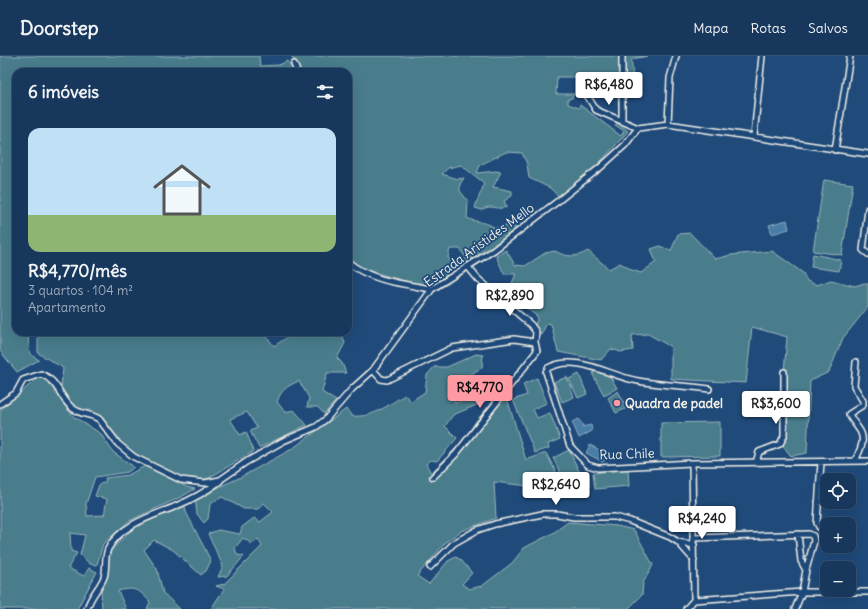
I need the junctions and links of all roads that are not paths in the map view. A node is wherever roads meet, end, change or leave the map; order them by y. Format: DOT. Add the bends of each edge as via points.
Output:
graph roads {
  1 [pos="622,56"];
  2 [pos="676,56"];
  3 [pos="762,56"];
  4 [pos="850,56"];
  5 [pos="294,64"];
  6 [pos="296,68"];
  7 [pos="580,84"];
  8 [pos="622,121"];
  9 [pos="668,124"];
  10 [pos="638,128"];
  11 [pos="754,136"];
  12 [pos="835,150"];
  13 [pos="868,154"];
  14 [pos="868,209"];
  15 [pos="868,254"];
  16 [pos="352,266"];
  17 [pos="468,267"];
  18 [pos="352,268"];
  19 [pos="357,270"];
  20 [pos="432,289"];
  21 [pos="535,342"];
  22 [pos="856,362"];
  23 [pos="373,370"];
  24 [pos="784,372"];
  25 [pos="708,389"];
  26 [pos="0,404"];
  27 [pos="855,461"];
  28 [pos="868,461"];
  29 [pos="821,462"];
  30 [pos="692,463"];
  31 [pos="756,463"];
  32 [pos="433,477"];
  33 [pos="220,480"];
  34 [pos="818,502"];
  35 [pos="820,526"];
  36 [pos="798,534"];
  37 [pos="694,538"];
  38 [pos="678,542"];
  39 [pos="694,544"];
  40 [pos="694,560"];
  41 [pos="430,567"];
  42 [pos="806,570"];
  43 [pos="802,592"];
  44 [pos="868,592"];
  45 [pos="694,600"];
  46 [pos="87,609"];
  47 [pos="686,609"];
  48 [pos="795,609"];
  1 -- 8 [label="street"];
  2 -- 9 [label="street" via="670,78"];
  3 -- 11 [label="street"];
  4 -- 12 [label="street"];
  5 -- 6 [label="street"];
  7 -- 8 [label="street" via="596,110"];
  8 -- 10 [label="street"];
  9 -- 10 [label="street"];
  9 -- 11 [label="street"];
  10 -- 17 [label="street, Estrada Aristides Mello" via="625,145 602,166"];
  11 -- 12 [label="street"];
  12 -- 13 [label="street"];
  14 -- 15 [label="street" via="863,250"];
  16 -- 19 [label="street"];
  17 -- 20 [label="street, Estrada Aristides Mello"];
  17 -- 21 [label="street" via="478,279 531,325 536,332"];
  18 -- 19 [label="street"];
  19 -- 20 [label="street" via="395,283"];
  20 -- 23 [label="street, Estrada Aristides Mello"];
  21 -- 23 [label="street" via="514,339 452,348 387,380 381,380"];
  21 -- 32 [label="street" via="537,351 456,454"];
  22 -- 27 [label="street" via="854,386 863,405 849,414 864,438"];
  23 -- 33 [label="street, Estrada Aristides Mello" via="316,427 283,441"];
  24 -- 31 [label="street" via="784,436 780,444 759,452"];
  25 -- 30 [label="street, Rua Chile" via="636,380 583,365 562,363 548,368 546,372 570,446 588,465 598,468"];
  26 -- 33 [label="street, Estrada Aristides Mello" via="16,393 23,380 41,374 48,376 76,412 99,419 118,444 131,455 181,480 205,483"];
  27 -- 28 [label="street, Rua Chile"];
  27 -- 29 [label="street, Rua Chile"];
  29 -- 31 [label="street, Rua Chile"];
  29 -- 34 [label="street"];
  30 -- 31 [label="street, Rua Chile"];
  30 -- 37 [label="street"];
  33 -- 46 [label="street" via="207,491 141,520 113,542 107,554 103,579 90,599"];
  34 -- 35 [label="street" via="817,523"];
  36 -- 37 [label="street"];
  36 -- 42 [label="street" via="801,561"];
  36 -- 42 [label="street" via="813,536"];
  37 -- 39 [label="street"];
  38 -- 39 [label="street"];
  38 -- 40 [label="street"];
  38 -- 41 [label="street" via="615,517 542,514 477,530 454,543"];
  39 -- 40 [label="street"];
  40 -- 45 [label="street"];
  42 -- 43 [label="street"];
  43 -- 44 [label="street"];
  43 -- 45 [label="street"];
  43 -- 48 [label="street"];
  45 -- 47 [label="street"];
}
